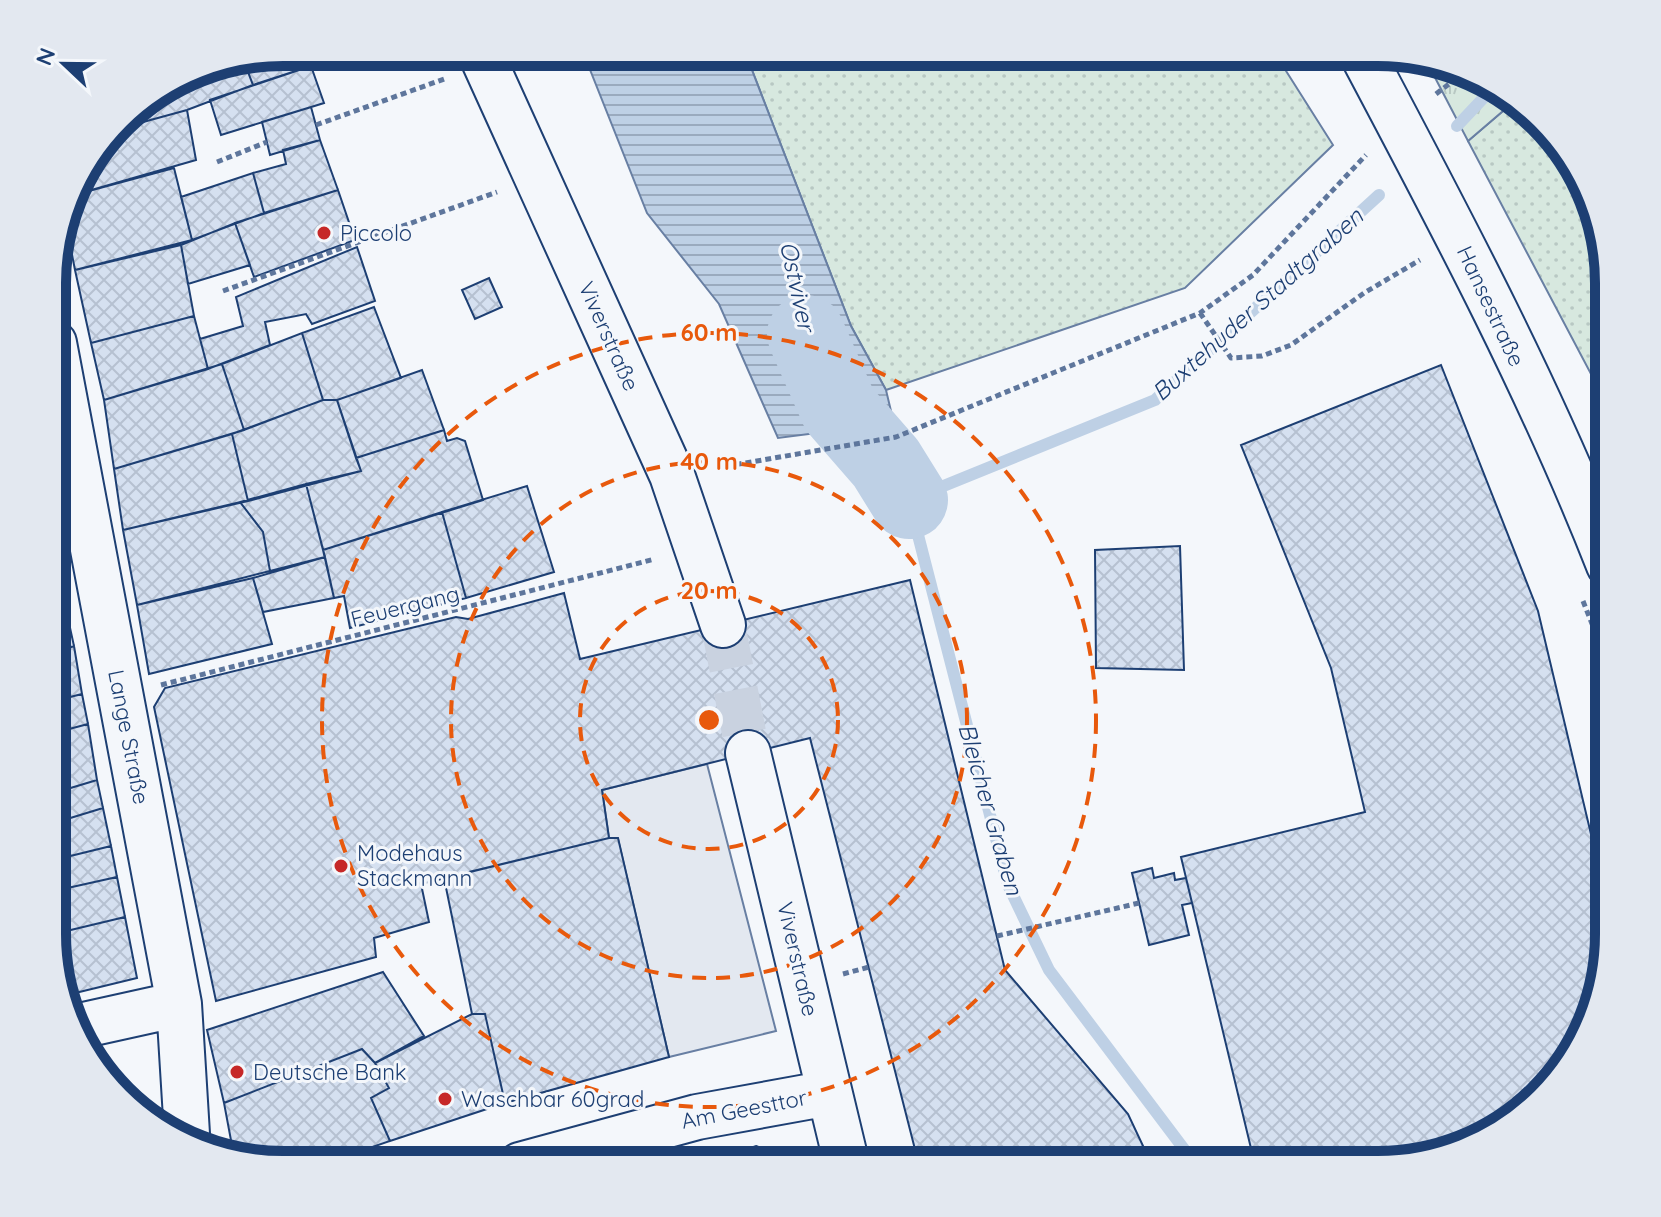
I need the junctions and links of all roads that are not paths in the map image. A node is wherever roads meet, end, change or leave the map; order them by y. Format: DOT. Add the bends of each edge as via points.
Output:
graph roads {
  1 [pos="487,66"];
  2 [pos="1368,66"];
  3 [pos="66,406"];
  4 [pos="1595,529"];
  5 [pos="723,625"];
  6 [pos="748,753"];
  7 [pos="179,1004"];
  8 [pos="86,1025"];
  9 [pos="829,1093"];
  10 [pos="187,1128"];
  11 [pos="572,1151"];
  12 [pos="844,1151"];
  1 -- 5 [label="street, Viverstraße" via="672,475"];
  2 -- 4 [label="street, Hansestraße" via="1459,238"];
  3 -- 7 [label="street, Lange Straße"];
  6 -- 9 [label="street, Viverstraße"];
  7 -- 8 [label="street"];
  7 -- 10 [label="street, Lange Straße"];
  9 -- 11 [label="street, Am Geesttor" via="697,1117"];
  9 -- 12 [label="street, Viverstraße"];
}
